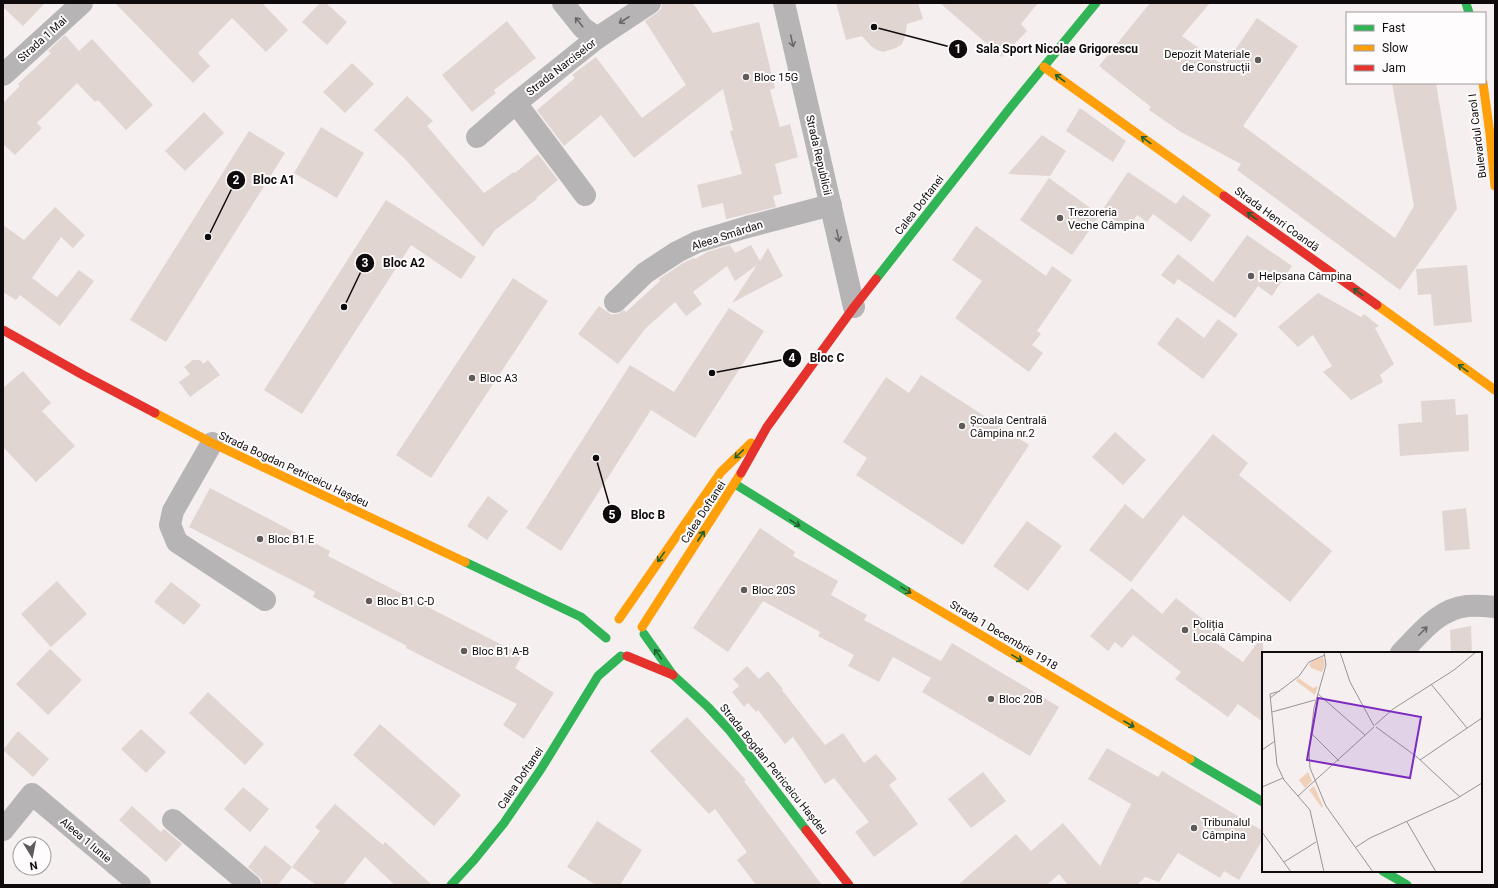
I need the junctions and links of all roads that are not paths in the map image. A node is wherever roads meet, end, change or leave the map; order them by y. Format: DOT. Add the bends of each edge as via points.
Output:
graph roads {
  1 [pos="563,3"];
  2 [pos="650,3"];
  3 [pos="784,3"];
  4 [pos="1096,3"];
  5 [pos="79,4"];
  6 [pos="597,38"];
  7 [pos="1044,66"];
  8 [pos="3,75"];
  9 [pos="1483,84"];
  10 [pos="516,102"];
  11 [pos="477,137"];
  12 [pos="1495,186"];
  13 [pos="585,195"];
  14 [pos="831,205"];
  15 [pos="615,302"];
  16 [pos="854,307"];
  17 [pos="3,330"];
  18 [pos="1495,390"];
  19 [pos="768,427"];
  20 [pos="212,443"];
  21 [pos="735,484"];
  22 [pos="265,600"];
  23 [pos="1495,607"];
  24 [pos="581,616"];
  25 [pos="610,620"];
  26 [pos="639,625"];
  27 [pos="605,647"];
  28 [pos="1402,652"];
  29 [pos="624,656"];
  30 [pos="673,675"];
  31 [pos="598,676"];
  32 [pos="1261,798"];
  33 [pos="173,820"];
  34 [pos="3,830"];
  35 [pos="1385,872"];
  36 [pos="140,885"];
  37 [pos="250,885"];
  38 [pos="451,885"];
  39 [pos="849,885"];
  40 [pos="1406,885"];
  6 -- 1 [label="street, one-way" via="583,28"];
  2 -- 6 [label="street, Strada Narciselor, one-way"];
  3 -- 14 [label="street, Strada Republicii, one-way"];
  4 -- 7 [label="street, Calea Doftanei"];
  5 -- 8 [label="street, Strada 1 Mai"];
  6 -- 10 [label="street, Strada Narciselor"];
  7 -- 16 [label="street, Calea Doftanei"];
  18 -- 7 [label="street, Strada Henri Coandă, one-way"];
  9 -- 12 [label="street, Bulevardul Carol I"];
  10 -- 11 [label="street, Strada Narciselor"];
  10 -- 13 [label="street"];
  14 -- 15 [label="street, Aleea Smârdan" via="698,242 645,273"];
  14 -- 16 [label="street, Strada Republicii, one-way"];
  16 -- 19 [label="street, Calea Doftanei"];
  17 -- 20 [label="street, Strada Bogdan Petriceicu Hașdeu"];
  19 -- 21 [label="street, Calea Doftanei"];
  19 -- 25 [label="street, Calea Doftanei, one-way" via="721,472"];
  20 -- 22 [label="street" via="173,511 170,525 177,542"];
  20 -- 24 [label="street, Strada Bogdan Petriceicu Hașdeu"];
  26 -- 21 [label="street, Calea Doftanei, one-way"];
  21 -- 32 [label="street, Strada 1 Decembrie 1918, one-way" via="962,625"];
  28 -- 23 [label="street, one-way" via="1433,621 1447,611 1467,606"];
  24 -- 25 [label="street, Strada Bogdan Petriceicu Hașdeu"];
  24 -- 27 [label="street, Strada Bogdan Petriceicu Hașdeu"];
  25 -- 26 [label="street"];
  25 -- 27 [label="street"];
  26 -- 29 [label="street" via="644,640 633,655"];
  30 -- 26 [label="street, Strada Bogdan Petriceicu Hașdeu, one-way"];
  27 -- 29 [label="street"];
  27 -- 31 [label="street, Calea Doftanei"];
  29 -- 30 [label="street, Strada Bogdan Petriceicu Hașdeu"];
  29 -- 31 [label="street, Calea Doftanei"];
  30 -- 39 [label="street, Strada Bogdan Petriceicu Hașdeu" via="730,731"];
  31 -- 38 [label="street, Calea Doftanei" via="541,769 504,823"];
  33 -- 37 [label="street"];
  34 -- 36 [label="street, Aleea 1 Iunie" via="32,794"];
  35 -- 40 [label="street"];
}
